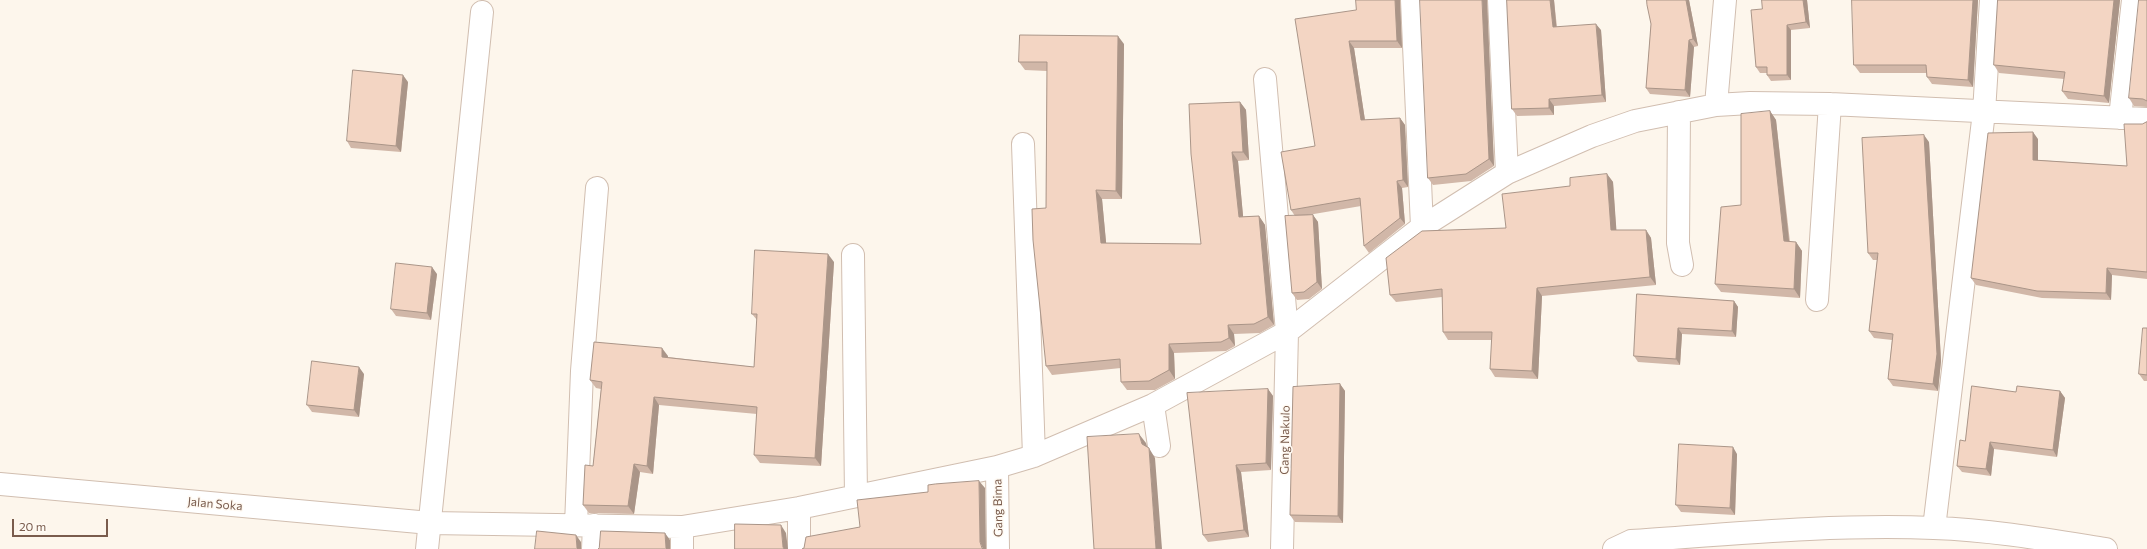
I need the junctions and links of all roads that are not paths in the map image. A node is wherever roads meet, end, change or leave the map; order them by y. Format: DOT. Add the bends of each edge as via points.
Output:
graph roads {
  1 [pos="1412,0"];
  2 [pos="1499,0"];
  3 [pos="1725,0"];
  4 [pos="1991,0"];
  5 [pos="2133,0"];
  6 [pos="482,12"];
  7 [pos="1265,79"];
  8 [pos="1830,104"];
  9 [pos="1716,105"];
  10 [pos="1679,112"];
  11 [pos="1984,112"];
  12 [pos="2120,118"];
  13 [pos="2147,119"];
  14 [pos="1023,144"];
  15 [pos="1507,173"];
  16 [pos="597,188"];
  17 [pos="1422,227"];
  18 [pos="854,255"];
  19 [pos="1682,265"];
  20 [pos="1817,300"];
  21 [pos="1287,332"];
  22 [pos="1153,405"];
  23 [pos="1159,446"];
  24 [pos="1034,456"];
  25 [pos="997,467"];
  26 [pos="0,484"];
  27 [pos="856,496"];
  28 [pos="799,508"];
  29 [pos="430,524"];
  30 [pos="585,525"];
  31 [pos="682,527"];
  32 [pos="1934,528"];
  33 [pos="427,549"];
  34 [pos="592,549"];
  35 [pos="682,549"];
  36 [pos="799,549"];
  37 [pos="998,549"];
  38 [pos="1282,549"];
  39 [pos="1614,549"];
  40 [pos="2106,549"];
  1 -- 17 [label="street"];
  2 -- 15 [label="street"];
  3 -- 9 [label="street"];
  4 -- 11 [label="street"];
  5 -- 12 [label="street"];
  6 -- 29 [label="street"];
  7 -- 21 [label="street, Gang Nakulo"];
  8 -- 9 [label="street, Jalan Soka"];
  8 -- 11 [label="street, Jalan Soka"];
  8 -- 20 [label="street"];
  9 -- 10 [label="street, Jalan Soka"];
  10 -- 15 [label="street, Jalan Soka" via="1635,122 1592,136"];
  10 -- 19 [label="street" via="1678,243"];
  11 -- 12 [label="street, Jalan Soka"];
  11 -- 32 [label="street"];
  12 -- 13 [label="street, Jalan Soka"];
  14 -- 24 [label="street"];
  15 -- 17 [label="street, Jalan Soka"];
  16 -- 30 [label="street" via="582,371"];
  17 -- 21 [label="street, Jalan Soka"];
  18 -- 27 [label="street"];
  21 -- 22 [label="street, Jalan Soka"];
  21 -- 38 [label="street, Gang Nakulo"];
  22 -- 23 [label="street"];
  22 -- 24 [label="street, Jalan Soka"];
  24 -- 25 [label="street, Jalan Soka"];
  25 -- 27 [label="street, Jalan Soka"];
  25 -- 37 [label="street, Gang Bima"];
  26 -- 29 [label="street, Jalan Soka"];
  27 -- 28 [label="street, Jalan Soka"];
  28 -- 31 [label="street, Jalan Soka"];
  28 -- 36 [label="street"];
  29 -- 30 [label="street, Jalan Soka"];
  29 -- 33 [label="street"];
  30 -- 31 [label="street, Jalan Soka"];
  30 -- 34 [label="street"];
  31 -- 35 [label="street"];
  32 -- 39 [label="street" via="1819,528 1631,541"];
  32 -- 40 [label="street" via="1999,533"];
}
